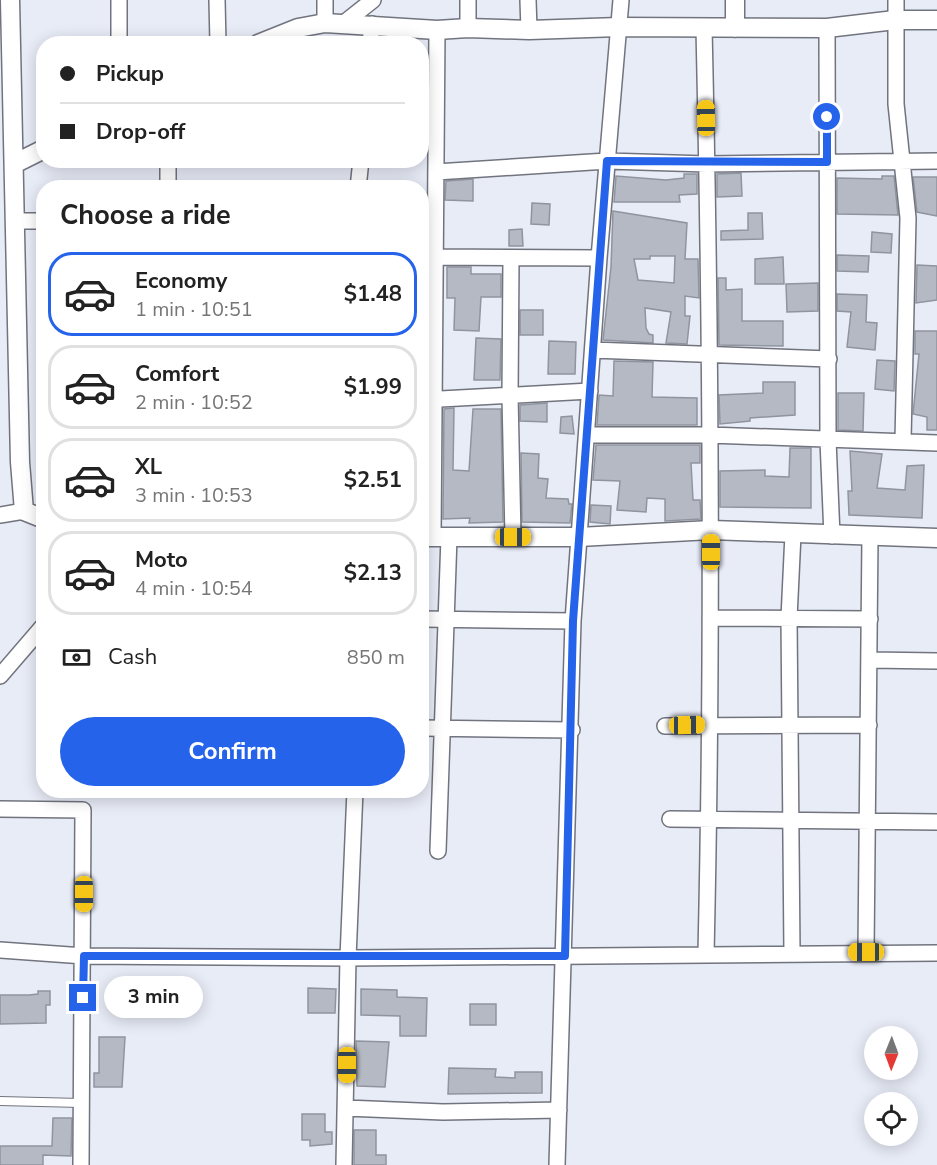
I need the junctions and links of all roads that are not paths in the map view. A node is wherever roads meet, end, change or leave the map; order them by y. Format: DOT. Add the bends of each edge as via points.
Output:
graph roads {
  1 [pos="10,0"];
  2 [pos="119,0"];
  3 [pos="217,0"];
  4 [pos="325,0"];
  5 [pos="372,0"];
  6 [pos="468,0"];
  7 [pos="528,0"];
  8 [pos="621,0"];
  9 [pos="735,0"];
  10 [pos="896,0"];
  11 [pos="895,20"];
  12 [pos="937,20"];
  13 [pos="325,23"];
  14 [pos="344,23"];
  15 [pos="5,24"];
  16 [pos="372,24"];
  17 [pos="619,27"];
  18 [pos="468,28"];
  19 [pos="704,28"];
  20 [pos="735,28"];
  21 [pos="827,28"];
  22 [pos="437,30"];
  23 [pos="529,30"];
  24 [pos="119,36"];
  25 [pos="218,36"];
  26 [pos="278,36"];
  27 [pos="371,36"];
  28 [pos="36,155"];
  29 [pos="607,161"];
  30 [pos="902,161"];
  31 [pos="937,161"];
  32 [pos="827,162"];
  33 [pos="707,164"];
  34 [pos="436,172"];
  35 [pos="10,174"];
  36 [pos="429,209"];
  37 [pos="15,221"];
  38 [pos="36,221"];
  39 [pos="429,238"];
  40 [pos="437,239"];
  41 [pos="434,257"];
  42 [pos="599,258"];
  43 [pos="512,259"];
  44 [pos="593,350"];
  45 [pos="710,354"];
  46 [pos="429,359"];
  47 [pos="829,359"];
  48 [pos="590,391"];
  49 [pos="510,396"];
  50 [pos="429,400"];
  51 [pos="587,435"];
  52 [pos="710,435"];
  53 [pos="429,439"];
  54 [pos="828,440"];
  55 [pos="903,440"];
  56 [pos="937,443"];
  57 [pos="24,512"];
  58 [pos="0,515"];
  59 [pos="36,516"];
  60 [pos="711,530"];
  61 [pos="793,534"];
  62 [pos="832,536"];
  63 [pos="434,537"];
  64 [pos="513,537"];
  65 [pos="579,537"];
  66 [pos="870,537"];
  67 [pos="937,538"];
  68 [pos="710,618"];
  69 [pos="789,618"];
  70 [pos="429,619"];
  71 [pos="446,619"];
  72 [pos="870,619"];
  73 [pos="573,621"];
  74 [pos="36,634"];
  75 [pos="870,660"];
  76 [pos="937,661"];
  77 [pos="0,676"];
  78 [pos="789,724"];
  79 [pos="709,725"];
  80 [pos="869,725"];
  81 [pos="665,726"];
  82 [pos="429,728"];
  83 [pos="443,728"];
  84 [pos="572,730"];
  85 [pos="355,798"];
  86 [pos="0,808"];
  87 [pos="670,819"];
  88 [pos="709,820"];
  89 [pos="790,821"];
  90 [pos="869,822"];
  91 [pos="937,822"];
  92 [pos="438,851"];
  93 [pos="0,950"];
  94 [pos="866,952"];
  95 [pos="937,952"];
  96 [pos="792,953"];
  97 [pos="706,954"];
  98 [pos="84,956"];
  99 [pos="565,956"];
  100 [pos="348,958"];
  101 [pos="0,1101"];
  102 [pos="81,1103"];
  103 [pos="346,1108"];
  104 [pos="559,1110"];
  105 [pos="81,1165"];
  106 [pos="344,1165"];
  107 [pos="557,1165"];
  1 -- 15 [label="street"];
  2 -- 24 [label="street"];
  3 -- 25 [label="street"];
  4 -- 13 [label="street"];
  5 -- 14 [label="street"];
  6 -- 18 [label="street"];
  7 -- 23 [label="street"];
  8 -- 17 [label="street"];
  9 -- 20 [label="street"];
  10 -- 11 [label="street"];
  11 -- 12 [label="street"];
  11 -- 21 [label="street"];
  11 -- 30 [label="street" via="896,104"];
  13 -- 14 [label="street"];
  13 -- 26 [label="street"];
  14 -- 16 [label="street"];
  15 -- 35 [label="street"];
  16 -- 22 [label="street"];
  16 -- 27 [label="street"];
  17 -- 19 [label="street"];
  17 -- 23 [label="street"];
  17 -- 29 [label="street"];
  18 -- 22 [label="street"];
  18 -- 23 [label="street"];
  19 -- 20 [label="street"];
  19 -- 33 [label="street"];
  20 -- 21 [label="street"];
  21 -- 32 [label="street"];
  22 -- 34 [label="street"];
  28 -- 35 [label="street"];
  29 -- 33 [label="street"];
  29 -- 34 [label="street"];
  29 -- 42 [label="street"];
  30 -- 31 [label="street"];
  30 -- 32 [label="street"];
  30 -- 55 [label="street" via="908,219"];
  32 -- 33 [label="street"];
  32 -- 47 [label="street"];
  33 -- 45 [label="street"];
  34 -- 36 [label="street"];
  35 -- 37 [label="street"];
  36 -- 40 [label="street"];
  37 -- 38 [label="street"];
  37 -- 57 [label="street"];
  39 -- 40 [label="street"];
  40 -- 41 [label="street"];
  41 -- 43 [label="street"];
  41 -- 46 [label="street"];
  42 -- 43 [label="street"];
  42 -- 44 [label="street"];
  43 -- 49 [label="street"];
  44 -- 45 [label="street"];
  44 -- 48 [label="street"];
  45 -- 47 [label="street"];
  45 -- 52 [label="street"];
  47 -- 54 [label="street"];
  48 -- 49 [label="street"];
  48 -- 51 [label="street"];
  49 -- 50 [label="street"];
  49 -- 64 [label="street"];
  51 -- 52 [label="street"];
  51 -- 65 [label="street"];
  52 -- 54 [label="street"];
  52 -- 60 [label="street"];
  53 -- 63 [label="street"];
  54 -- 55 [label="street"];
  54 -- 62 [label="street"];
  55 -- 56 [label="street"];
  57 -- 58 [label="street"];
  57 -- 59 [label="street"];
  60 -- 61 [label="street"];
  60 -- 65 [label="street"];
  60 -- 68 [label="street"];
  61 -- 62 [label="street"];
  61 -- 69 [label="street"];
  62 -- 66 [label="street"];
  63 -- 64 [label="street"];
  63 -- 71 [label="street"];
  64 -- 65 [label="street"];
  65 -- 73 [label="street"];
  66 -- 67 [label="street"];
  66 -- 72 [label="street"];
  68 -- 69 [label="street"];
  68 -- 79 [label="street"];
  69 -- 72 [label="street"];
  69 -- 78 [label="street"];
  70 -- 71 [label="street"];
  71 -- 73 [label="street"];
  71 -- 83 [label="street"];
  72 -- 75 [label="street"];
  73 -- 84 [label="street"];
  74 -- 77 [label="street"];
  75 -- 76 [label="street"];
  75 -- 80 [label="street"];
  78 -- 79 [label="street"];
  78 -- 80 [label="street"];
  78 -- 89 [label="street"];
  79 -- 81 [label="street"];
  79 -- 88 [label="street"];
  80 -- 90 [label="street"];
  82 -- 83 [label="street"];
  83 -- 84 [label="street"];
  83 -- 92 [label="street"];
  84 -- 99 [label="street"];
  85 -- 100 [label="street"];
  86 -- 98 [label="street" via="83,810"];
  87 -- 88 [label="street"];
  88 -- 89 [label="street"];
  88 -- 97 [label="street"];
  89 -- 90 [label="street"];
  89 -- 96 [label="street"];
  90 -- 91 [label="street"];
  90 -- 94 [label="street"];
  93 -- 98 [label="street"];
  94 -- 95 [label="street"];
  94 -- 96 [label="street"];
  96 -- 97 [label="street"];
  97 -- 99 [label="street"];
  98 -- 100 [label="street"];
  98 -- 102 [label="street"];
  99 -- 100 [label="street"];
  99 -- 104 [label="street"];
  100 -- 103 [label="street"];
  101 -- 102 [label="lane"];
  102 -- 105 [label="street"];
  103 -- 104 [label="street" via="443,1112"];
  103 -- 106 [label="street"];
  104 -- 107 [label="street"];
}
